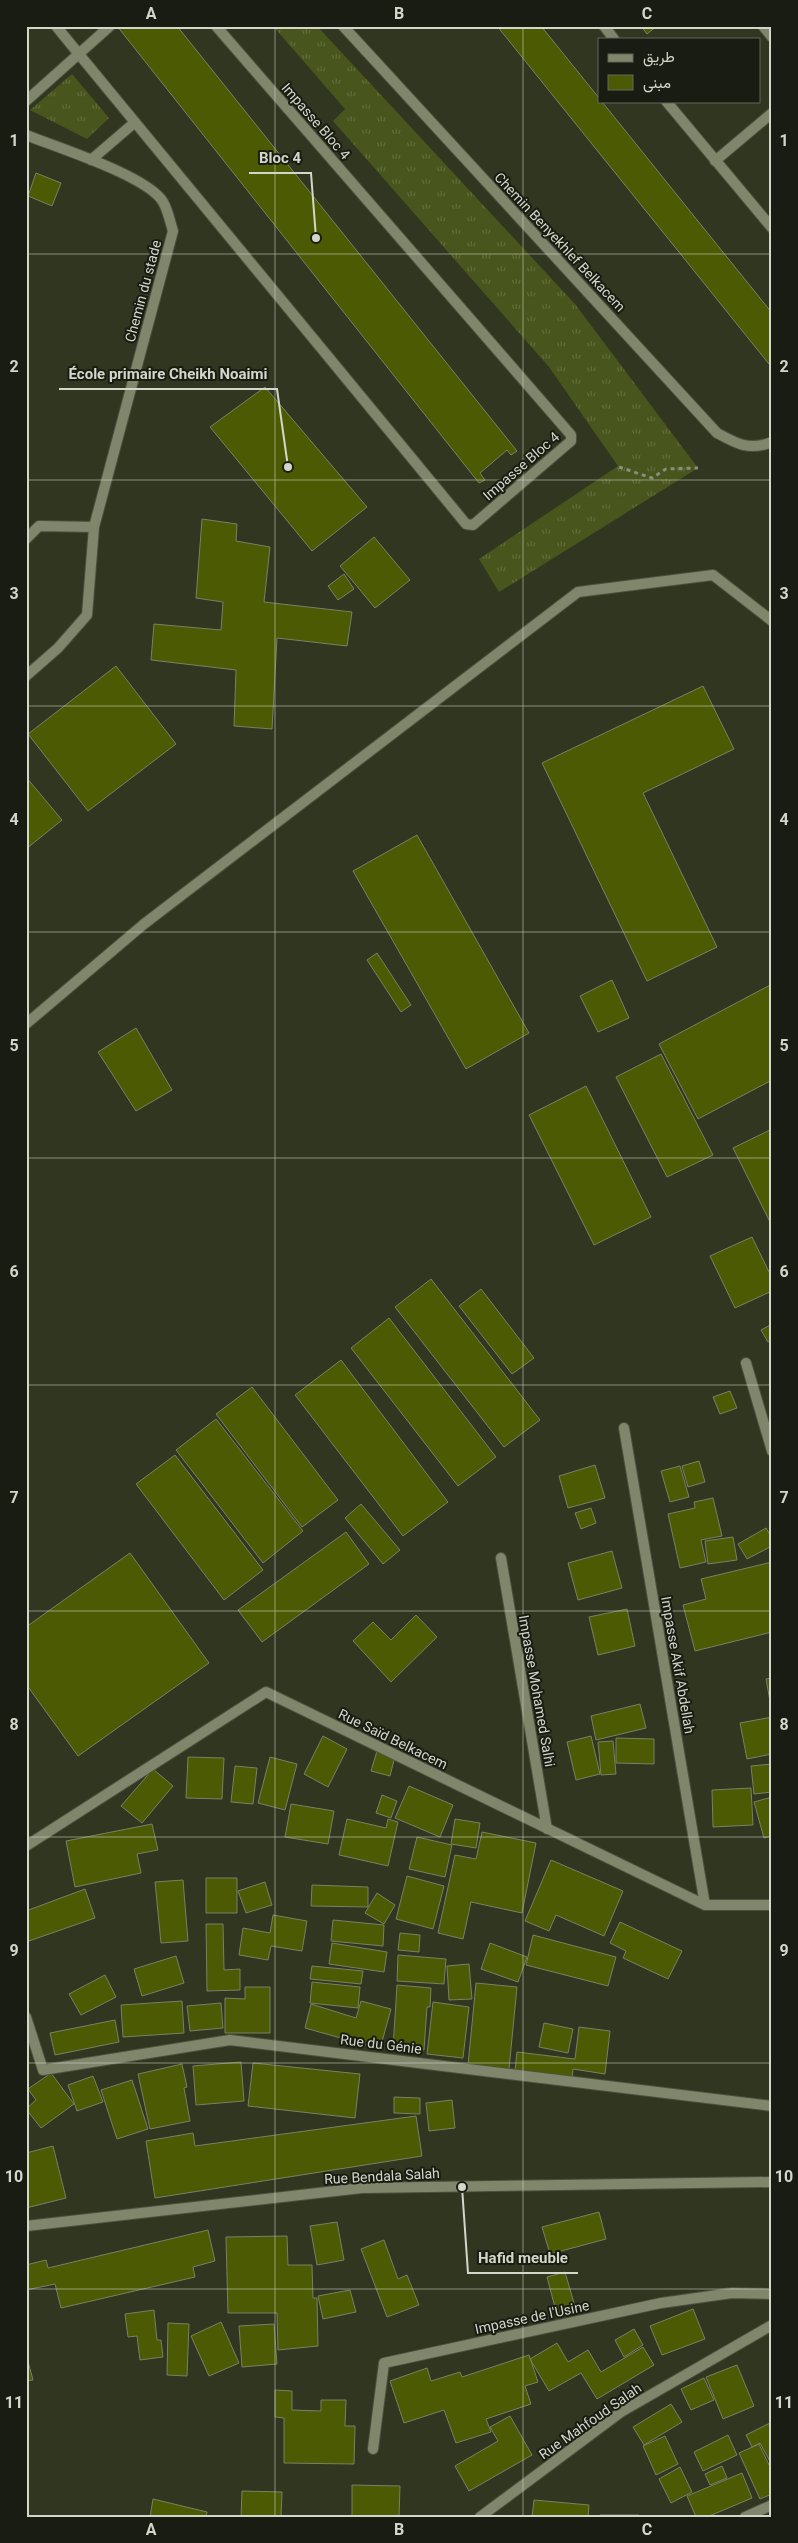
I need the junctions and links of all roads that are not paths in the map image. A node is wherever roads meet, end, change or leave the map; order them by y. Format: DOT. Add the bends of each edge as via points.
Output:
graph roads {
  1 [pos="56,26"];
  2 [pos="110,26"];
  3 [pos="216,26"];
  4 [pos="343,26"];
  5 [pos="604,26"];
  6 [pos="763,26"];
  7 [pos="772,37"];
  8 [pos="613,38"];
  9 [pos="78,53"];
  10 [pos="26,101"];
  11 [pos="667,102"];
  12 [pos="772,113"];
  13 [pos="134,123"];
  14 [pos="26,136"];
  15 [pos="91,160"];
  16 [pos="716,161"];
  17 [pos="772,228"];
  18 [pos="772,442"];
  19 [pos="94,527"];
  20 [pos="26,539"];
  21 [pos="772,621"];
  22 [pos="26,676"];
  23 [pos="26,1024"];
  24 [pos="746,1362"];
  25 [pos="624,1428"];
  26 [pos="772,1451"];
  27 [pos="501,1558"];
  28 [pos="547,1829"];
  29 [pos="26,1846"];
  30 [pos="772,1905"];
  31 [pos="705,1906"];
  32 [pos="26,2017"];
  33 [pos="772,2106"];
  34 [pos="772,2182"];
  35 [pos="26,2226"];
  36 [pos="772,2294"];
  37 [pos="772,2325"];
  38 [pos="374,2449"];
  39 [pos="772,2505"];
  40 [pos="480,2517"];
  41 [pos="745,2517"];
  1 -- 9 [label="street"];
  2 -- 9 [label="street"];
  3 -- 13 [label="street, Impasse Bloc 4" via="572,435 571,441 473,524 466,524"];
  4 -- 18 [label="street, Chemin Benyekhlef Belkacem" via="716,433 735,443 757,448"];
  5 -- 8 [label="street"];
  6 -- 7 [label="street"];
  9 -- 10 [label="street"];
  9 -- 13 [label="street"];
  11 -- 16 [label="street"];
  12 -- 16 [label="street"];
  13 -- 15 [label="street"];
  14 -- 15 [label="street, Chemin du stade"];
  15 -- 19 [label="street, Chemin du stade" via="143,185 163,201 173,231"];
  16 -- 17 [label="street"];
  19 -- 20 [label="street" via="39,526"];
  19 -- 22 [label="street, Chemin du stade" via="87,615 58,648"];
  21 -- 23 [label="street" via="713,575 578,592 144,924"];
  24 -- 26 [label="street"];
  25 -- 31 [label="street, Impasse Akif Abdellah"];
  27 -- 28 [label="street, Impasse Mohamed Salhi"];
  28 -- 29 [label="street, Rue Saïd Belkacem" via="266,1692"];
  28 -- 31 [label="street, Rue Saïd Belkacem"];
  30 -- 31 [label="street, Rue Saïd Belkacem"];
  32 -- 33 [label="street, Rue du Génie" via="44,2070 230,2040"];
  34 -- 35 [label="street, Rue Bendala Salah" via="362,2188"];
  36 -- 38 [label="street, Impasse de l'Usine" via="732,2293 661,2303 384,2363"];
  37 -- 40 [label="street, Rue Mahfoud Salah" via="622,2412"];
  39 -- 41 [label="street"];
}
